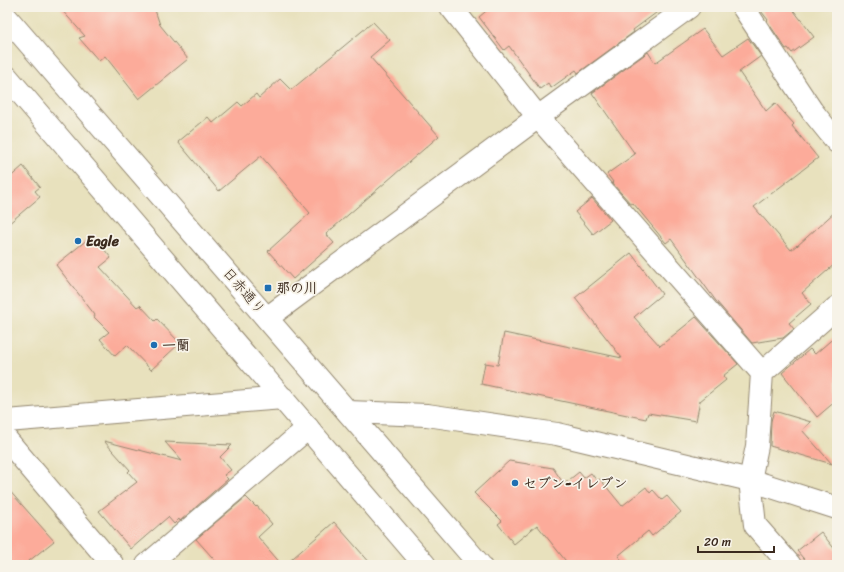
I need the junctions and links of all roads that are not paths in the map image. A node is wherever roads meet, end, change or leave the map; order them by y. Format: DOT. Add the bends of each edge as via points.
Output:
graph roads {
  1 [pos="451,7"];
  2 [pos="689,7"];
  3 [pos="743,7"];
  4 [pos="7,18"];
  5 [pos="7,77"];
  6 [pos="538,117"];
  7 [pos="837,142"];
  8 [pos="837,307"];
  9 [pos="267,318"];
  10 [pos="762,373"];
  11 [pos="283,398"];
  12 [pos="348,412"];
  13 [pos="7,421"];
  14 [pos="308,428"];
  15 [pos="7,440"];
  16 [pos="750,480"];
  17 [pos="837,508"];
  18 [pos="113,565"];
  19 [pos="147,565"];
  20 [pos="425,565"];
  21 [pos="480,565"];
  22 [pos="790,565"];
  1 -- 6 [label="street"];
  2 -- 6 [label="street"];
  3 -- 7 [label="street" via="812,111"];
  4 -- 9 [label="street, 日赤通り"];
  5 -- 11 [label="street"];
  6 -- 9 [label="street"];
  6 -- 10 [label="street"];
  8 -- 10 [label="street"];
  9 -- 12 [label="street, 日赤通り"];
  10 -- 16 [label="street" via="757,446"];
  11 -- 13 [label="street"];
  11 -- 14 [label="street"];
  12 -- 16 [label="street" via="427,416 556,434"];
  12 -- 21 [label="street, 日赤通り"];
  14 -- 19 [label="street"];
  14 -- 20 [label="street"];
  15 -- 18 [label="street"];
  16 -- 17 [label="street"];
  16 -- 22 [label="street" via="755,525"];
}
